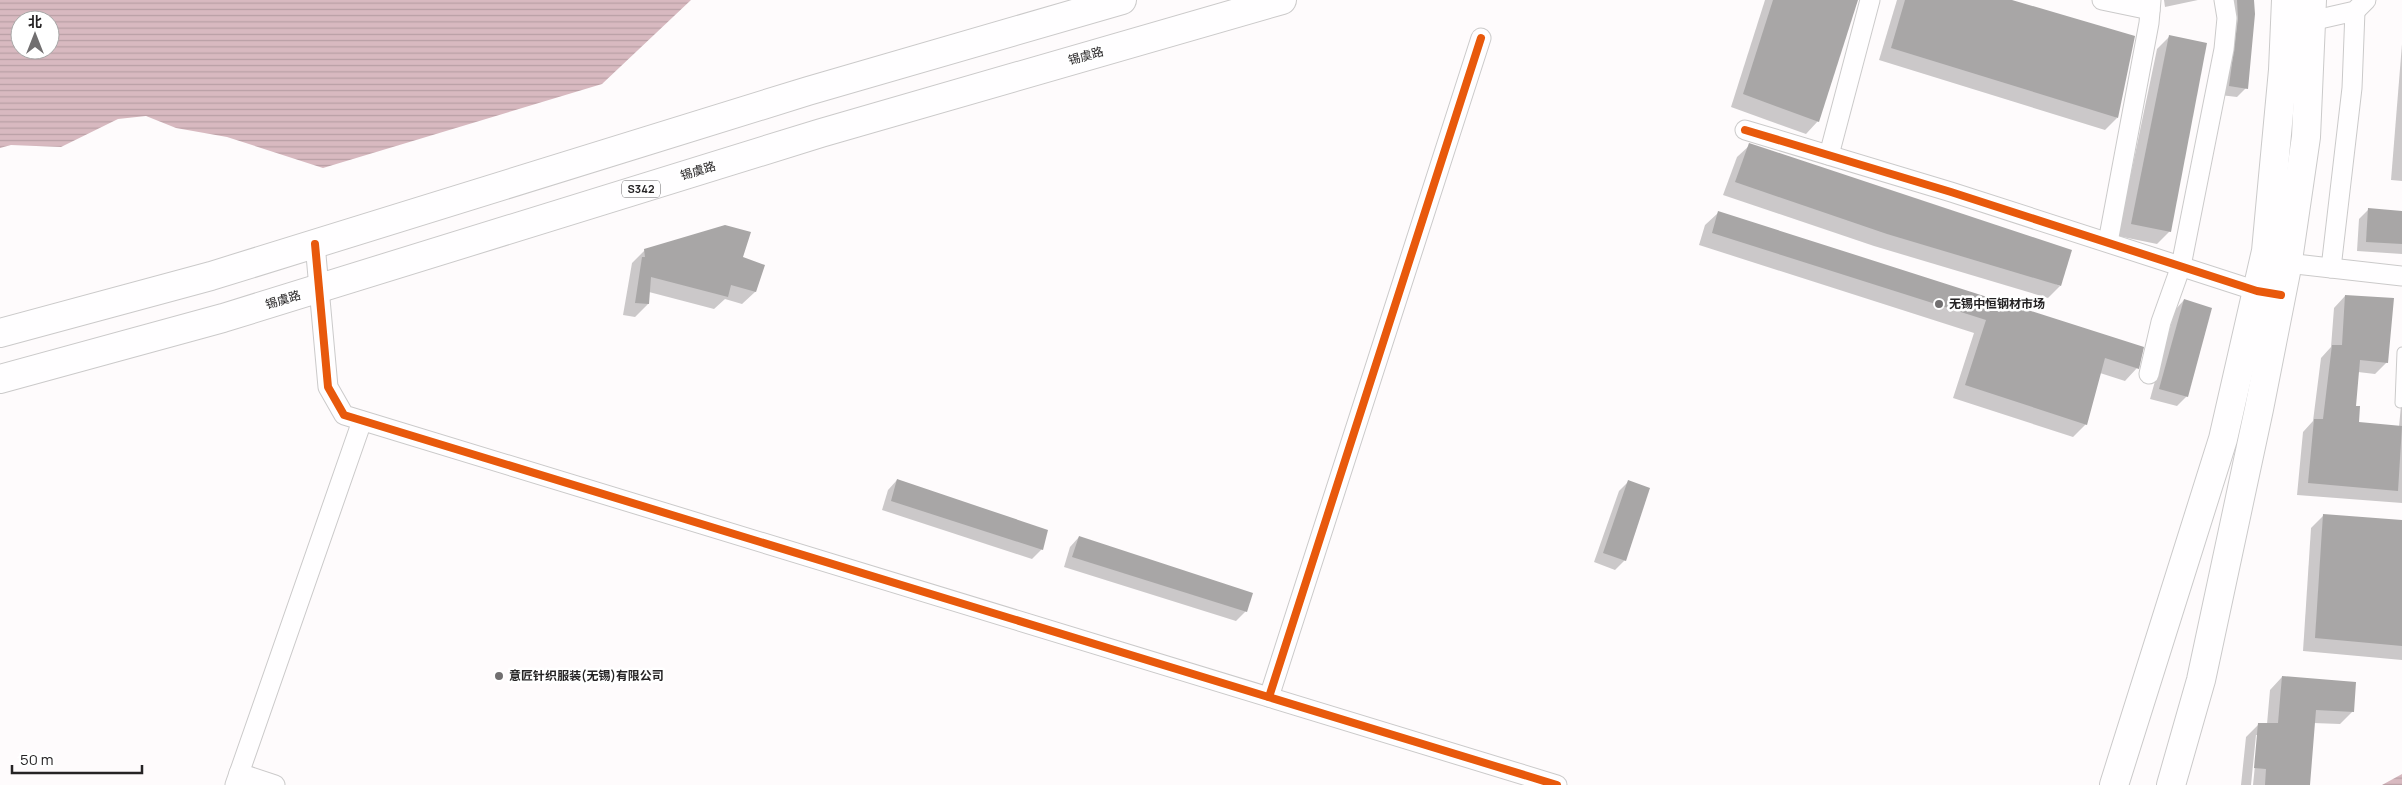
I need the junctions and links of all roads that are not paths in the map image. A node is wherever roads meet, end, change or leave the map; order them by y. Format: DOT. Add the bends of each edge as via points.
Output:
graph roads {
  1 [pos="1122,0"];
  2 [pos="1282,0"];
  3 [pos="1870,0"];
  4 [pos="2102,0"];
  5 [pos="2224,0"];
  6 [pos="2286,0"];
  7 [pos="2151,5"];
  8 [pos="2360,5"];
  9 [pos="2312,11"];
  10 [pos="1481,38"];
  11 [pos="1745,130"];
  12 [pos="1829,155"];
  13 [pos="2108,242"];
  14 [pos="314,244"];
  15 [pos="2287,263"];
  16 [pos="2181,266"];
  17 [pos="2331,268"];
  18 [pos="2402,276"];
  19 [pos="319,288"];
  20 [pos="2269,293"];
  21 [pos="0,334"];
  22 [pos="2402,352"];
  23 [pos="2149,374"];
  24 [pos="0,379"];
  25 [pos="2400,403"];
  26 [pos="362,421"];
  27 [pos="1269,697"];
  28 [pos="237,779"];
  29 [pos="276,785"];
  30 [pos="1557,785"];
  31 [pos="2114,785"];
  32 [pos="2171,785"];
  1 -- 14 [label="main road" via="808,91"];
  2 -- 19 [label="main road, 锡虞路 / S342" via="821,133"];
  3 -- 12 [label="street"];
  4 -- 7 [label="street"];
  5 -- 16 [label="street" via="2227,18 2224,49"];
  6 -- 20 [label="main road" via="2283,70 2266,251"];
  7 -- 13 [label="street"];
  8 -- 9 [label="street"];
  8 -- 17 [label="street"];
  9 -- 15 [label="main road" via="2306,137"];
  10 -- 27 [label="street"];
  11 -- 12 [label="street"];
  12 -- 13 [label="street"];
  13 -- 16 [label="street"];
  14 -- 19 [label="street"];
  14 -- 21 [label="main road"];
  15 -- 17 [label="street"];
  15 -- 20 [label="main road"];
  16 -- 20 [label="street"];
  16 -- 23 [label="street" via="2161,322"];
  17 -- 18 [label="street"];
  19 -- 24 [label="main road, 锡虞路 / S342" via="223,318"];
  19 -- 26 [label="street" via="328,387 344,415"];
  20 -- 31 [label="main road"];
  20 -- 32 [label="main road" via="2260,409 2201,680"];
  22 -- 25 [label="lane"];
  26 -- 27 [label="street"];
  26 -- 28 [label="street"];
  27 -- 30 [label="street"];
  28 -- 29 [label="street"];
}
